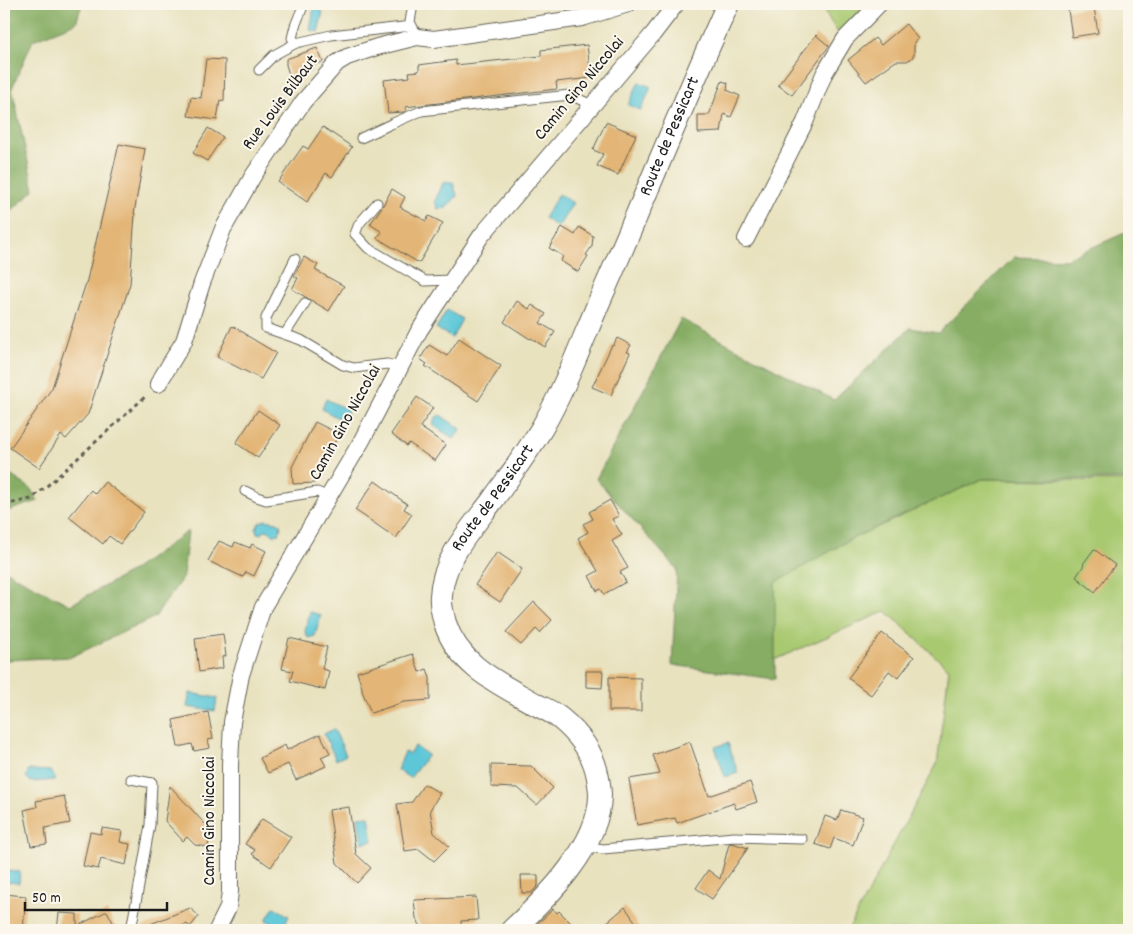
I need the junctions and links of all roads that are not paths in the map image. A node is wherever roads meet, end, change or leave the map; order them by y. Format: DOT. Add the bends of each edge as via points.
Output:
graph roads {
  1 [pos="304,4"];
  2 [pos="413,4"];
  3 [pos="628,4"];
  4 [pos="676,4"];
  5 [pos="728,4"];
  6 [pos="879,4"];
  7 [pos="414,32"];
  8 [pos="296,43"];
  9 [pos="259,70"];
  10 [pos="592,105"];
  11 [pos="360,138"];
  12 [pos="377,203"];
  13 [pos="746,239"];
  14 [pos="296,259"];
  15 [pos="452,280"];
  16 [pos="305,303"];
  17 [pos="285,334"];
  18 [pos="400,367"];
  19 [pos="158,384"];
  20 [pos="245,491"];
  21 [pos="329,496"];
  22 [pos="131,778"];
  23 [pos="802,839"];
  24 [pos="584,846"];
  25 [pos="131,930"];
  26 [pos="217,930"];
  27 [pos="512,930"];
  1 -- 8 [label="lane" via="292,38"];
  2 -- 7 [label="lane" via="410,22"];
  3 -- 7 [label="street, Rue Louis Bilbaut" via="582,18 434,39"];
  4 -- 10 [label="street, Camin Gino Niccolai"];
  5 -- 24 [label="street, Route de Pessicart" via="557,398 525,455 460,544 442,580 443,616 458,650 488,677 560,718 590,752 600,794 598,814"];
  6 -- 13 [label="street" via="845,39 824,74 805,122"];
  7 -- 8 [label="lane" via="331,36"];
  7 -- 19 [label="street, Rue Louis Bilbaut" via="337,63 303,102 253,176 223,229 184,340"];
  8 -- 9 [label="lane" via="274,55"];
  10 -- 11 [label="lane" via="570,95 421,111"];
  10 -- 15 [label="street, Camin Gino Niccolai" via="481,236"];
  12 -- 15 [label="lane" via="359,224 355,234 368,248 425,281"];
  14 -- 17 [label="lane" via="266,318 266,328"];
  15 -- 18 [label="street, Camin Gino Niccolai"];
  16 -- 17 [label="lane"];
  17 -- 18 [label="lane" via="343,365 354,368 387,364"];
  18 -- 21 [label="street, Camin Gino Niccolai"];
  20 -- 21 [label="lane" via="266,500 317,492"];
  21 -- 26 [label="street, Camin Gino Niccolai" via="263,607 241,675 231,731 230,892 228,908"];
  22 -- 25 [label="lane" via="152,783 150,826"];
  23 -- 24 [label="lane" via="734,837 603,849"];
  24 -- 27 [label="street, Route de Pessicart" via="556,886"];
}
